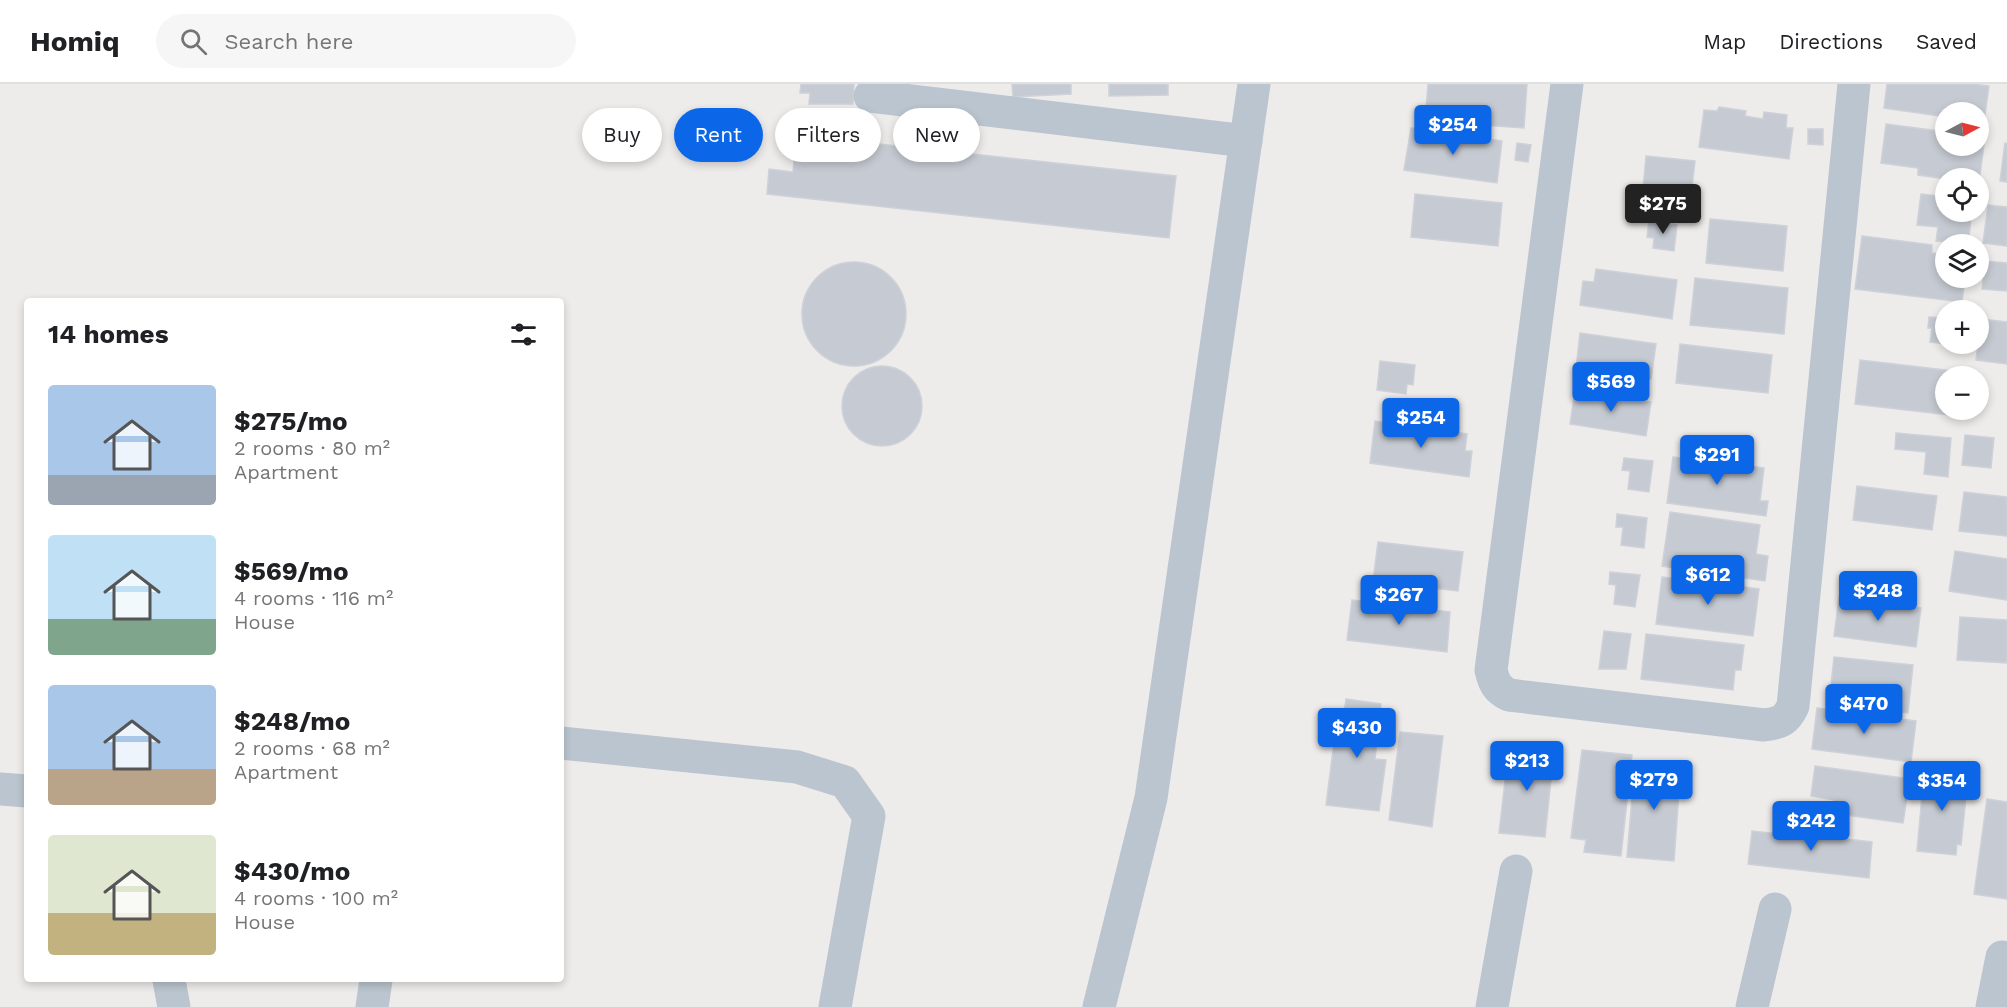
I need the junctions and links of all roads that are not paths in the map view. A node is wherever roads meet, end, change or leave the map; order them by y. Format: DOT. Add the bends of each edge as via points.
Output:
graph roads {
  1 [pos="1254,84"];
  2 [pos="1567,84"];
  3 [pos="1854,84"];
  4 [pos="870,96"];
  5 [pos="1246,141"];
  6 [pos="564,743"];
  7 [pos="0,789"];
  8 [pos="24,791"];
  9 [pos="1516,871"];
  10 [pos="1774,909"];
  11 [pos="2002,957"];
  12 [pos="169,982"];
  13 [pos="376,982"];
  14 [pos="174,1007"];
  15 [pos="372,1007"];
  16 [pos="835,1007"];
  17 [pos="1099,1007"];
  18 [pos="1492,1007"];
  19 [pos="1752,1007"];
  20 [pos="1992,1007"];
  1 -- 5 [label="street"];
  2 -- 3 [label="street" via="1491,670 1495,684 1509,695 1764,725 1787,719 1793,706"];
  4 -- 5 [label="street"];
  5 -- 17 [label="street" via="1151,798"];
  6 -- 16 [label="street" via="797,767 845,782 869,816"];
  7 -- 8 [label="street"];
  9 -- 18 [label="street"];
  10 -- 19 [label="street"];
  11 -- 20 [label="street"];
  12 -- 14 [label="street"];
  13 -- 15 [label="street"];
}
